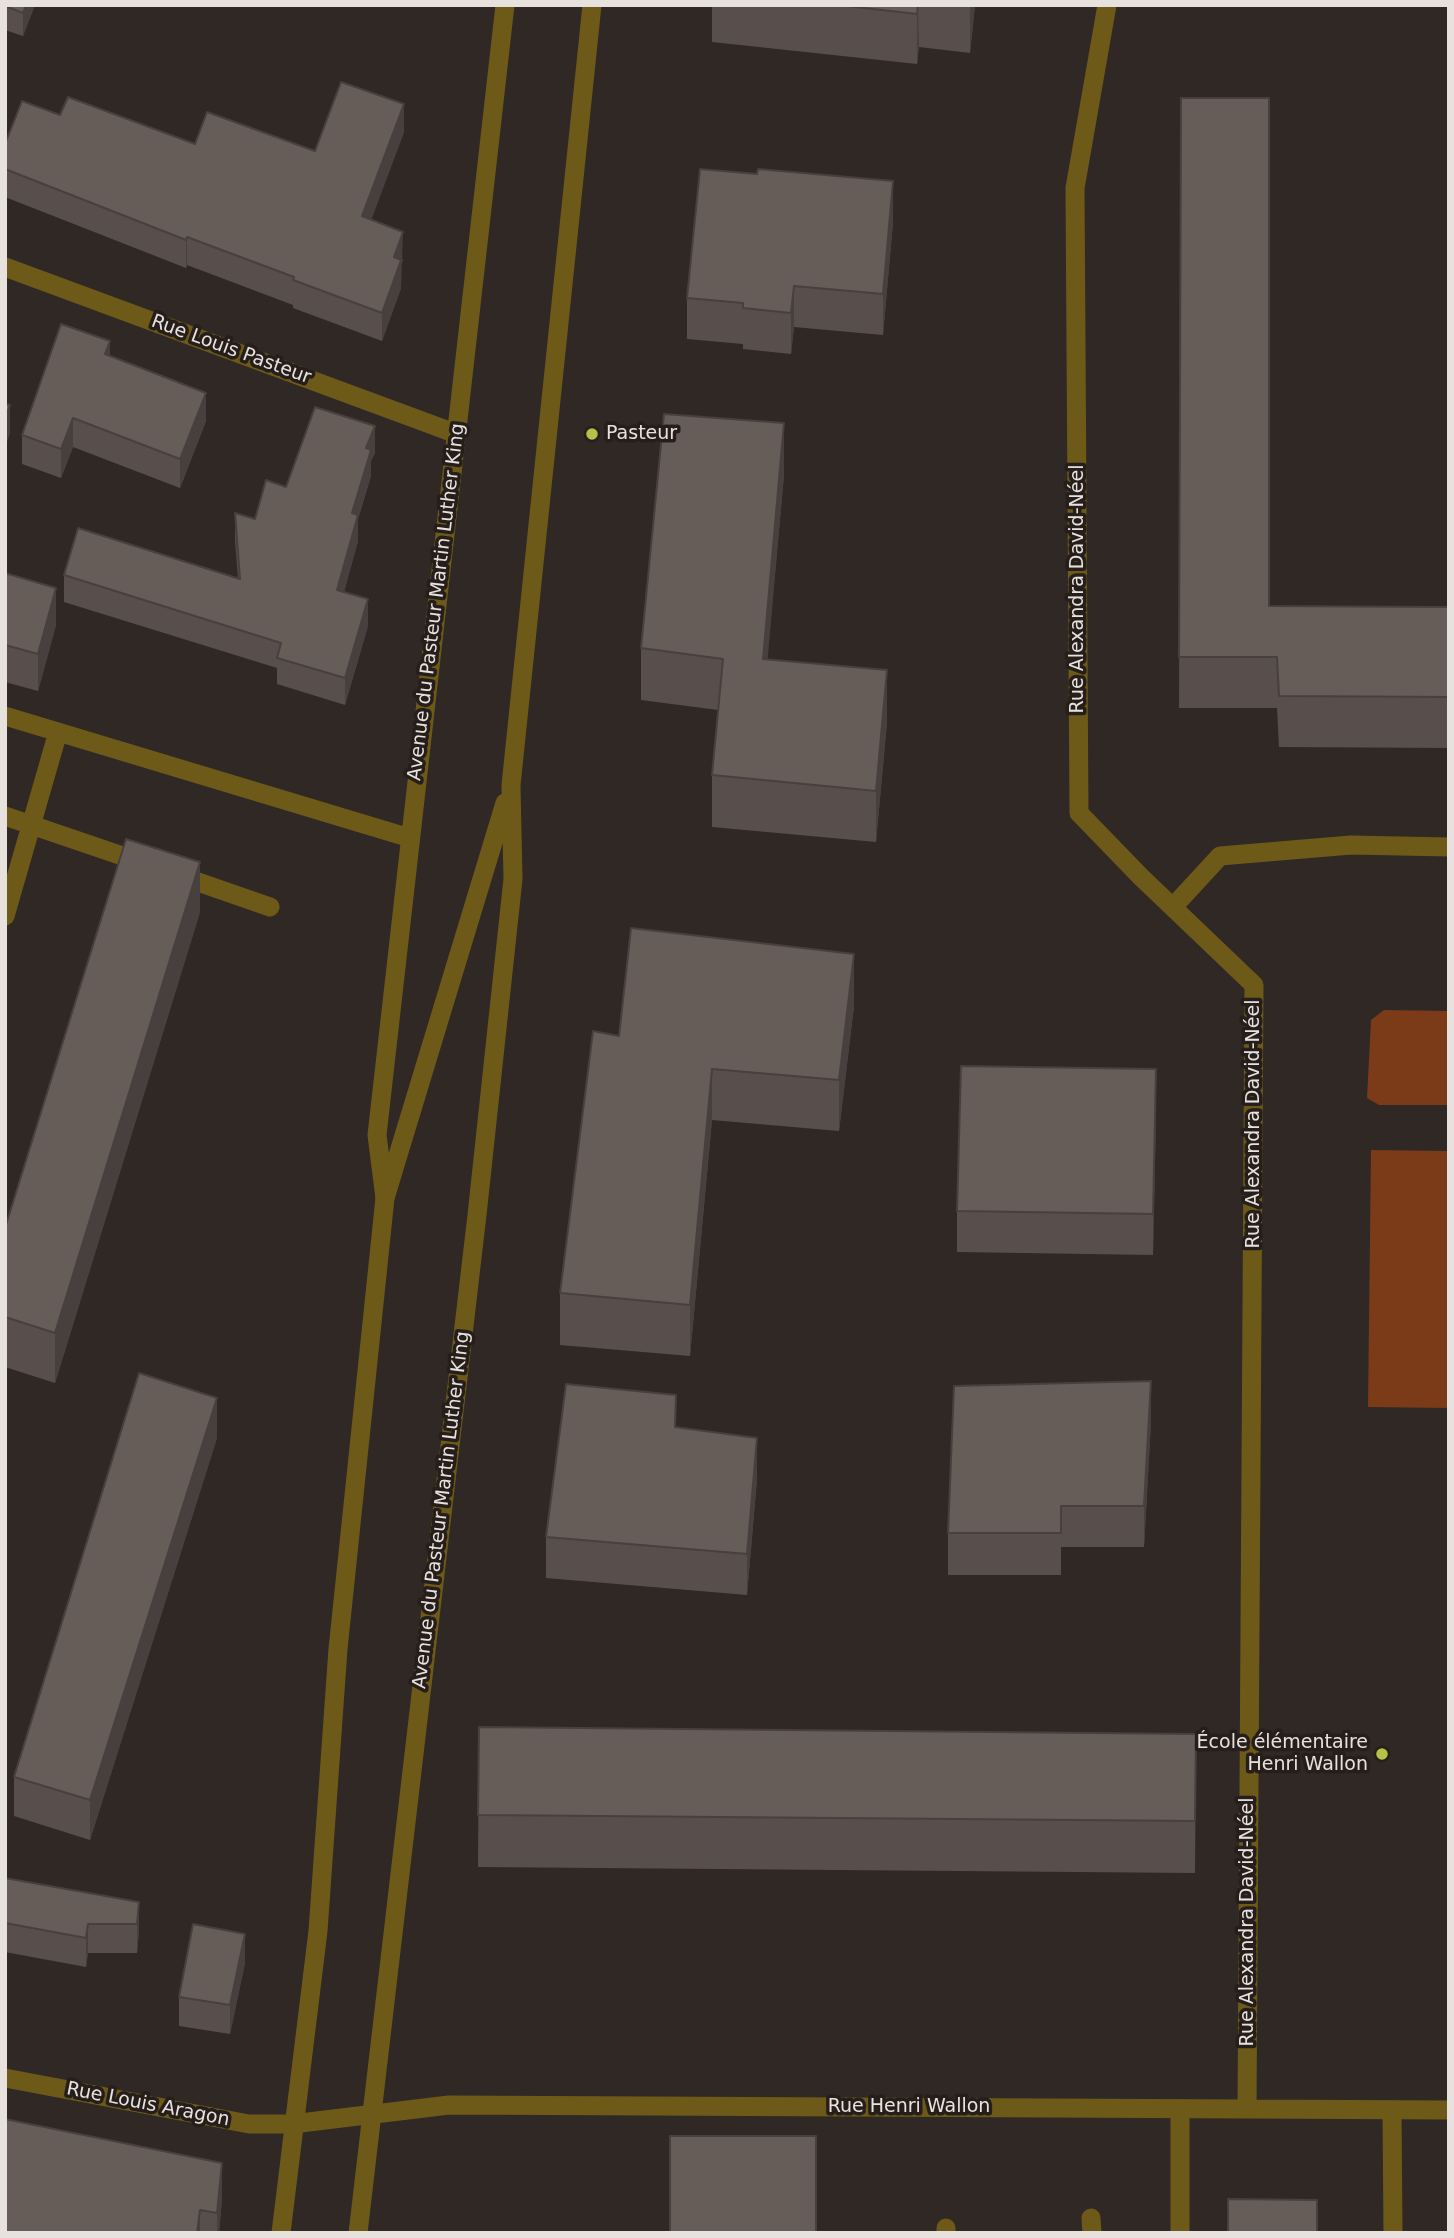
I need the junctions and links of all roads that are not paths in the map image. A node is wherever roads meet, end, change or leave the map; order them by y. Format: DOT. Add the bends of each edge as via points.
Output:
graph roads {
  1 [pos="505,5"];
  2 [pos="592,5"];
  3 [pos="1107,5"];
  4 [pos="5,267"];
  5 [pos="457,433"];
  6 [pos="5,716"];
  7 [pos="58,732"];
  8 [pos="511,785"];
  9 [pos="5,817"];
  10 [pos="33,825"];
  11 [pos="410,838"];
  12 [pos="1449,847"];
  13 [pos="270,906"];
  14 [pos="1172,907"];
  15 [pos="5,916"];
  16 [pos="385,1198"];
  17 [pos="5,2078"];
  18 [pos="1180,2109"];
  19 [pos="1247,2109"];
  20 [pos="1392,2110"];
  21 [pos="1449,2110"];
  22 [pos="370,2113"];
  23 [pos="292,2124"];
  24 [pos="281,2233"];
  25 [pos="358,2233"];
  26 [pos="1180,2233"];
  27 [pos="1393,2233"];
  1 -- 5 [label="street, Avenue du Pasteur Martin Luther King"];
  2 -- 8 [label="street, Avenue du Pasteur Martin Luther King"];
  3 -- 14 [label="street, Rue Alexandra David-Néel" via="1075,188 1079,813"];
  4 -- 5 [label="street, Rue Louis Pasteur"];
  5 -- 11 [label="street, Avenue du Pasteur Martin Luther King"];
  6 -- 7 [label="street"];
  7 -- 10 [label="street"];
  7 -- 11 [label="street"];
  8 -- 16 [label="street, Avenue du Pasteur Martin Luther King"];
  8 -- 22 [label="street, Avenue du Pasteur Martin Luther King" via="509,919"];
  9 -- 10 [label="street"];
  10 -- 13 [label="street"];
  10 -- 15 [label="street"];
  11 -- 16 [label="street, Avenue du Pasteur Martin Luther King" via="377,1135"];
  12 -- 14 [label="street" via="1351,845 1220,856"];
  14 -- 19 [label="street, Rue Alexandra David-Néel" via="1255,985"];
  16 -- 23 [label="street, Avenue du Pasteur Martin Luther King" via="338,1649 318,1931"];
  17 -- 23 [label="street, Rue Louis Aragon" via="249,2124"];
  18 -- 19 [label="street, Rue Henri Wallon"];
  18 -- 22 [label="street, Rue Henri Wallon" via="449,2105"];
  18 -- 26 [label="street"];
  19 -- 20 [label="street, Rue Henri Wallon"];
  20 -- 21 [label="street, Rue Henri Wallon"];
  20 -- 27 [label="street"];
  22 -- 23 [label="street, Rue Louis Aragon"];
  22 -- 25 [label="street, Avenue du Pasteur Martin Luther King"];
  23 -- 24 [label="street, Avenue du Pasteur Martin Luther King"];
}
